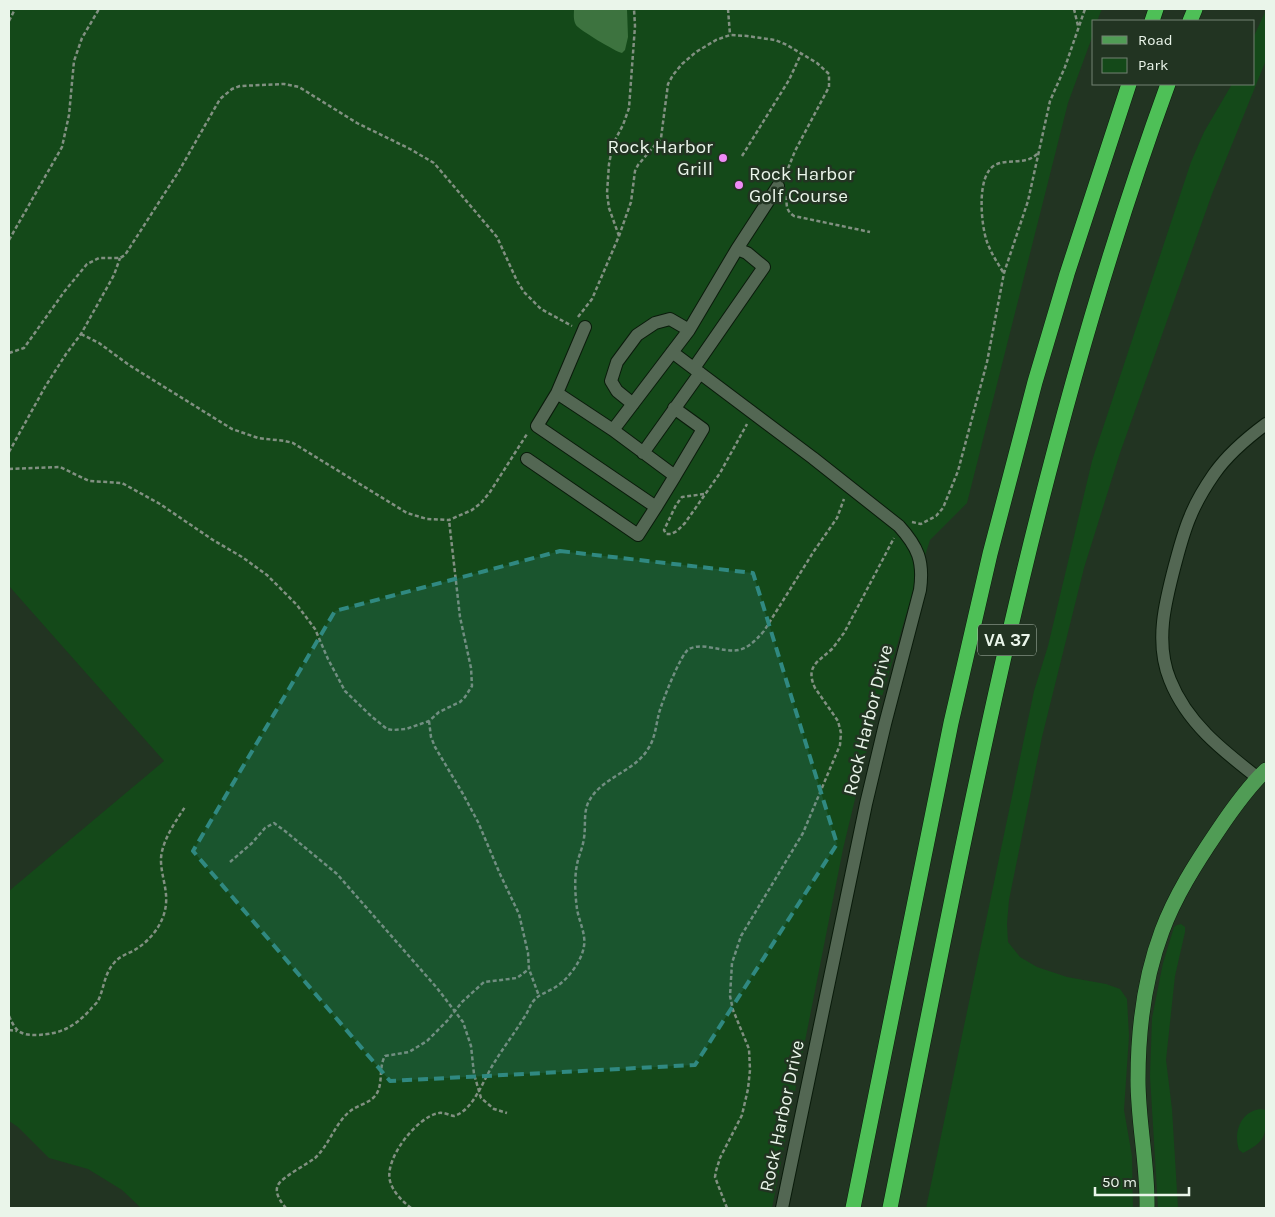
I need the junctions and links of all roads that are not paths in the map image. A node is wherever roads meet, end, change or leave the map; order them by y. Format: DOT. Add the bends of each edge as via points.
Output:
graph roads {
  1 [pos="1129,85"];
  2 [pos="1168,85"];
  3 [pos="784,185"];
  4 [pos="737,249"];
  5 [pos="585,327"];
  6 [pos="689,330"];
  7 [pos="672,352"];
  8 [pos="697,370"];
  9 [pos="556,393"];
  10 [pos="633,404"];
  11 [pos="674,408"];
  12 [pos="1265,428"];
  13 [pos="613,430"];
  14 [pos="643,453"];
  15 [pos="527,459"];
  16 [pos="676,476"];
  17 [pos="656,507"];
  18 [pos="1262,774"];
  19 [pos="782,1208"];
  20 [pos="853,1208"];
  21 [pos="890,1208"];
  22 [pos="1147,1208"];
  1 -- 20 [label="highway, VA 37" via="1035,382 990,554 951,723"];
  2 -- 21 [label="highway, VA 37" via="1125,209 1031,538 986,738"];
  3 -- 4 [label="street"];
  4 -- 6 [label="street"];
  4 -- 8 [label="street" via="764,267"];
  5 -- 9 [label="street"];
  6 -- 7 [label="street"];
  6 -- 10 [label="street" via="670,319 655,323 625,349 611,381 617,391"];
  7 -- 8 [label="street, Rock Harbor Drive"];
  7 -- 10 [label="street"];
  8 -- 11 [label="street"];
  8 -- 19 [label="street, Rock Harbor Drive" via="899,526 920,557 922,571 866,804"];
  9 -- 13 [label="street"];
  9 -- 17 [label="street" via="537,426"];
  10 -- 13 [label="street"];
  11 -- 14 [label="street"];
  11 -- 16 [label="street" via="703,429"];
  12 -- 18 [label="street" via="1235,449 1215,473 1189,517 1166,600 1162,639 1169,678 1189,715 1222,750"];
  13 -- 14 [label="street"];
  14 -- 16 [label="street"];
  15 -- 17 [label="street" via="638,535"];
  16 -- 17 [label="street"];
  18 -- 22 [label="main road" via="1228,816 1183,886 1162,930 1149,977 1140,1027 1138,1066"];
}
